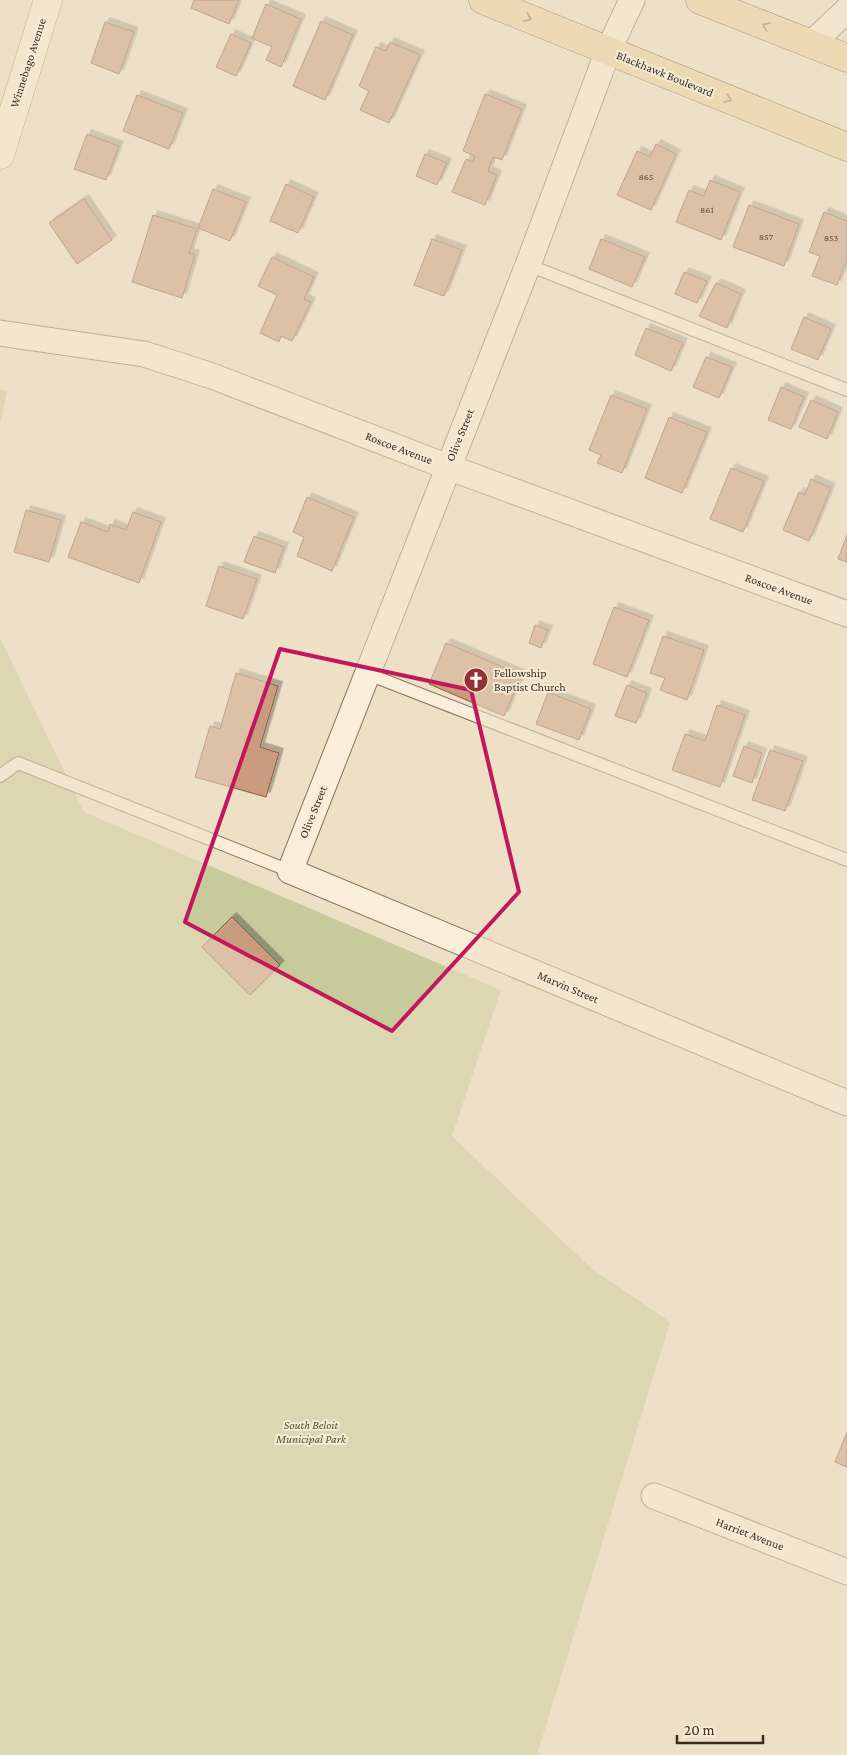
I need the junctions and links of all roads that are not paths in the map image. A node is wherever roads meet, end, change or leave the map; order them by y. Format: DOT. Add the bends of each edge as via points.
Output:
graph roads {
  1 [pos="48,0"];
  2 [pos="483,0"];
  3 [pos="632,0"];
  4 [pos="700,0"];
  5 [pos="847,10"];
  6 [pos="811,44"];
  7 [pos="608,51"];
  8 [pos="847,58"];
  9 [pos="847,147"];
  10 [pos="0,155"];
  11 [pos="528,265"];
  12 [pos="0,333"];
  13 [pos="847,390"];
  14 [pos="448,467"];
  15 [pos="847,614"];
  16 [pos="368,674"];
  17 [pos="0,776"];
  18 [pos="847,860"];
  19 [pos="290,871"];
  20 [pos="847,1103"];
  21 [pos="654,1496"];
  22 [pos="847,1572"];
  1 -- 10 [label="street, Winnebago Avenue"];
  2 -- 7 [label="main road, Blackhawk Boulevard, one-way"];
  3 -- 7 [label="street, Olive Street"];
  6 -- 4 [label="main road, one-way"];
  5 -- 6 [label="street"];
  6 -- 8 [label="main road"];
  7 -- 9 [label="main road, Blackhawk Boulevard, one-way"];
  7 -- 11 [label="street, Olive Street"];
  11 -- 13 [label="lane"];
  11 -- 14 [label="street, Olive Street"];
  12 -- 14 [label="street, Roscoe Avenue" via="144,354 212,376"];
  14 -- 15 [label="street, Roscoe Avenue"];
  14 -- 16 [label="street, Olive Street"];
  16 -- 18 [label="lane"];
  16 -- 19 [label="street, Olive Street"];
  17 -- 19 [label="lane" via="18,763"];
  19 -- 20 [label="street, Marvin Street"];
  21 -- 22 [label="street, Harriet Avenue"];
}
